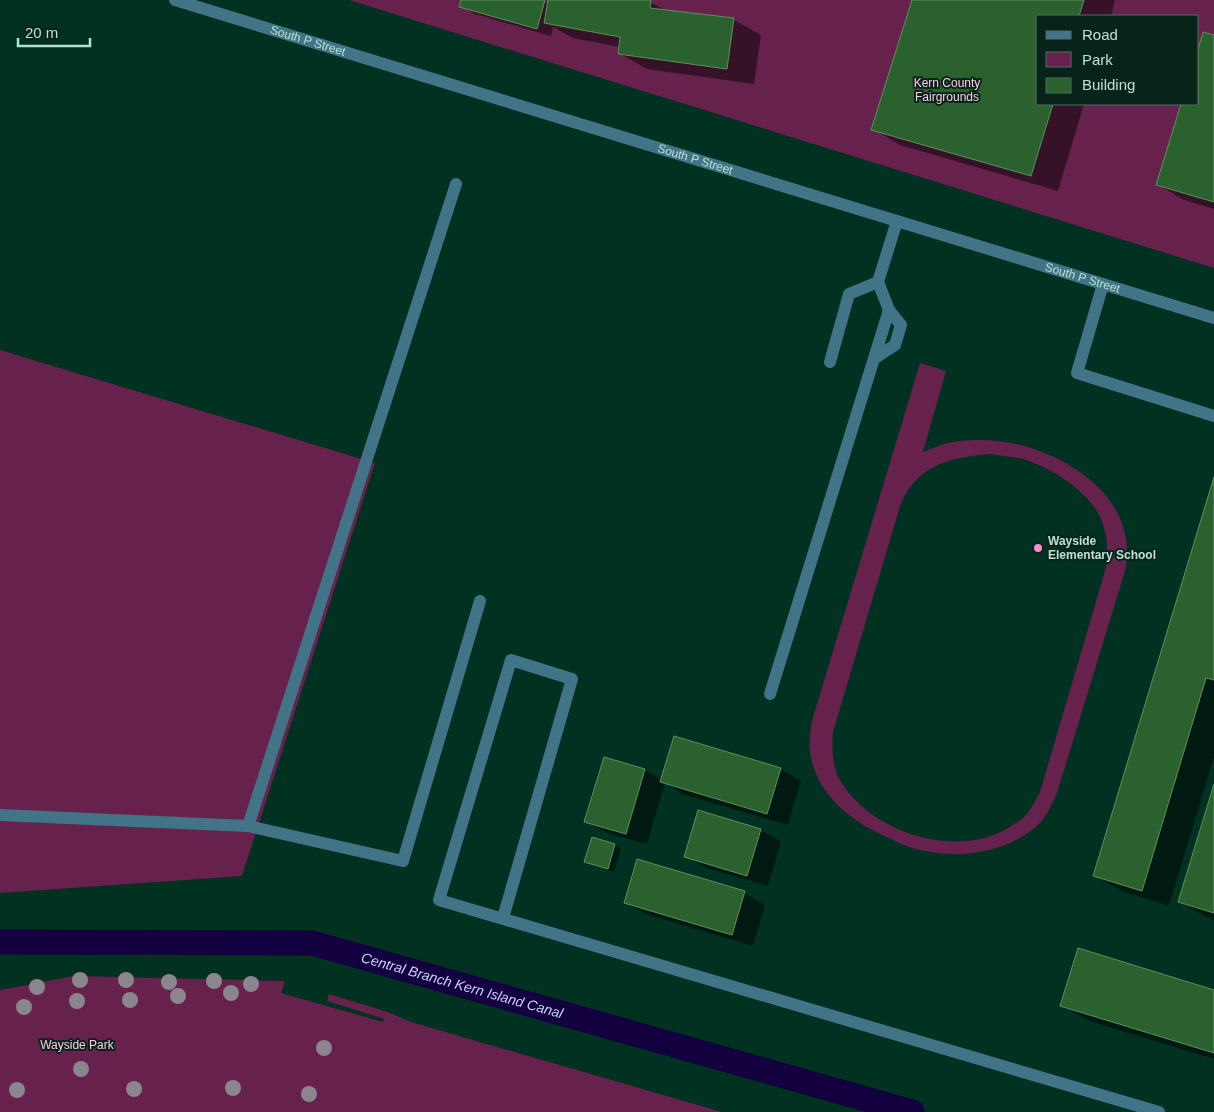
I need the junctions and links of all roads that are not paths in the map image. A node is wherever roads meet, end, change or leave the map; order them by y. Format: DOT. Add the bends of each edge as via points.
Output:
graph roads {
  1 [pos="175,0"];
  2 [pos="456,184"];
  3 [pos="897,221"];
  4 [pos="878,282"];
  5 [pos="1103,284"];
  6 [pos="1214,318"];
  7 [pos="830,362"];
  8 [pos="1214,416"];
  9 [pos="480,601"];
  10 [pos="770,694"];
  11 [pos="0,815"];
  12 [pos="248,826"];
  13 [pos="503,918"];
  14 [pos="1160,1112"];
  1 -- 3 [label="street, South P Street"];
  2 -- 12 [label="street"];
  3 -- 4 [label="street"];
  3 -- 5 [label="street, South P Street"];
  4 -- 7 [label="street" via="849,294"];
  4 -- 10 [label="street" via="889,310 901,325 896,345 876,358"];
  5 -- 6 [label="street, South P Street"];
  5 -- 8 [label="street" via="1077,373"];
  9 -- 12 [label="street" via="403,861"];
  11 -- 12 [label="street"];
  13 -- 13 [label="street" via="572,679 510,660 439,900"];
  13 -- 14 [label="street"];
}
